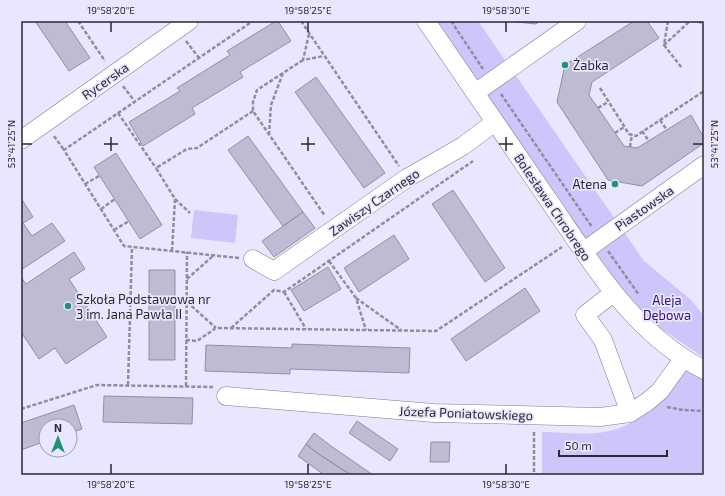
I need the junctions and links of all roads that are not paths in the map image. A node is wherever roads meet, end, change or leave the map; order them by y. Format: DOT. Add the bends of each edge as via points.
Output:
graph roads {
  1 [pos="426,21"];
  2 [pos="577,21"];
  3 [pos="183,25"];
  4 [pos="475,93"];
  5 [pos="495,122"];
  6 [pos="21,140"];
  7 [pos="704,165"];
  8 [pos="584,252"];
  9 [pos="253,259"];
  10 [pos="613,293"];
  11 [pos="684,359"];
  12 [pos="704,370"];
  13 [pos="221,391"];
  14 [pos="630,413"];
  1 -- 4 [label="street, Bolesława Chrobrego"];
  2 -- 4 [label="street"];
  3 -- 6 [label="street, Rycerska"];
  4 -- 5 [label="street, Bolesława Chrobrego"];
  5 -- 8 [label="street, Bolesława Chrobrego"];
  5 -- 9 [label="street, Zawiszy Czarnego" via="463,146 407,178 274,271"];
  7 -- 8 [label="street, Piastowska"];
  8 -- 10 [label="street, Bolesława Chrobrego"];
  10 -- 11 [label="street, Bolesława Chrobrego" via="652,334"];
  10 -- 14 [label="street" via="585,315 602,340"];
  11 -- 12 [label="street, Bolesława Chrobrego"];
  11 -- 14 [label="street, Józefa Poniatowskiego" via="660,392"];
  13 -- 14 [label="street, Józefa Poniatowskiego" via="314,404 434,413 600,417"];
}
